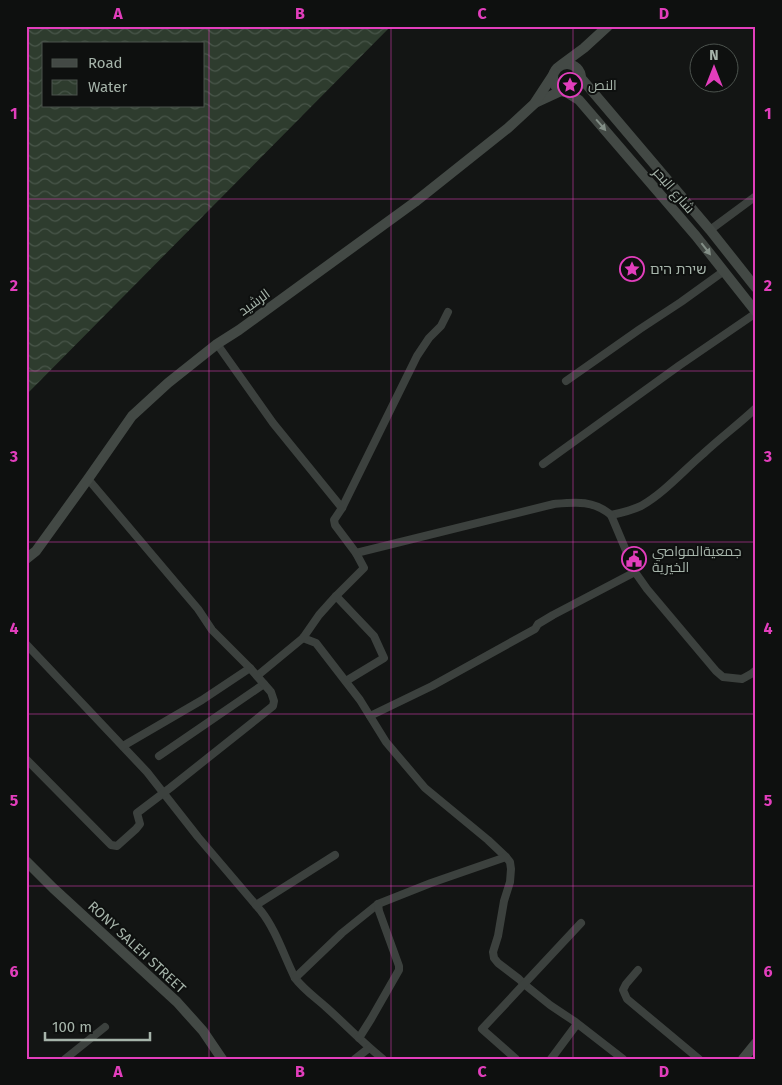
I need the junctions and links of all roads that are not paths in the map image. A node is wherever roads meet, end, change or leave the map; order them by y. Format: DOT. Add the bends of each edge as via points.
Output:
graph roads {
  1 [pos="608,26"];
  2 [pos="584,48"];
  3 [pos="561,65"];
  4 [pos="553,75"];
  5 [pos="580,75"];
  6 [pos="563,91"];
  7 [pos="534,104"];
  8 [pos="756,196"];
  9 [pos="710,230"];
  10 [pos="724,271"];
  11 [pos="756,288"];
  12 [pos="448,312"];
  13 [pos="756,312"];
  14 [pos="217,344"];
  15 [pos="566,381"];
  16 [pos="756,408"];
  17 [pos="543,464"];
  18 [pos="88,479"];
  19 [pos="342,508"];
  20 [pos="611,515"];
  21 [pos="356,553"];
  22 [pos="26,559"];
  23 [pos="636,572"];
  24 [pos="336,596"];
  25 [pos="303,638"];
  26 [pos="26,644"];
  27 [pos="250,668"];
  28 [pos="756,670"];
  29 [pos="257,676"];
  30 [pos="346,681"];
  31 [pos="264,684"];
  32 [pos="370,716"];
  33 [pos="123,746"];
  34 [pos="159,756"];
  35 [pos="26,759"];
  36 [pos="163,793"];
  37 [pos="335,855"];
  38 [pos="506,857"];
  39 [pos="26,861"];
  40 [pos="378,904"];
  41 [pos="256,905"];
  42 [pos="581,923"];
  43 [pos="638,970"];
  44 [pos="295,978"];
  45 [pos="524,984"];
  46 [pos="577,1024"];
  47 [pos="105,1027"];
  48 [pos="359,1038"];
  49 [pos="756,1043"];
  50 [pos="369,1048"];
  51 [pos="65,1059"];
  52 [pos="222,1059"];
  53 [pos="355,1059"];
  54 [pos="383,1059"];
  55 [pos="516,1059"];
  56 [pos="551,1059"];
  57 [pos="623,1059"];
  58 [pos="699,1059"];
  59 [pos="743,1059"];
  1 -- 2 [label="main road"];
  2 -- 3 [label="main road"];
  2 -- 5 [label="main road"];
  3 -- 4 [label="main road"];
  3 -- 5 [label="main road" via="574,66"];
  4 -- 6 [label="main road" via="554,85"];
  4 -- 7 [label="main road, الرشيد"];
  5 -- 6 [label="main road" via="575,90"];
  5 -- 9 [label="main road, شارع البحر"];
  6 -- 7 [label="main road, الرشيد"];
  6 -- 10 [label="main road, شارع البحر, one-way" via="579,100"];
  7 -- 14 [label="main road, الرشيد" via="415,202"];
  8 -- 9 [label="street"];
  9 -- 11 [label="main road, شارع البحر"];
  10 -- 13 [label="main road, شارع البحر"];
  10 -- 15 [label="street"];
  12 -- 19 [label="street" via="417,356"];
  13 -- 17 [label="street"];
  14 -- 18 [label="main road, الرشيد" via="132,416"];
  14 -- 19 [label="street" via="274,423"];
  16 -- 20 [label="street" via="667,487 640,506"];
  18 -- 22 [label="main road, الرشيد"];
  18 -- 27 [label="street" via="212,630"];
  19 -- 21 [label="street" via="334,520 335,526"];
  20 -- 21 [label="street" via="584,502 554,504"];
  20 -- 23 [label="street"];
  21 -- 24 [label="street" via="364,568"];
  23 -- 28 [label="street" via="665,612 723,677 742,679"];
  23 -- 32 [label="street" via="553,615 535,629 432,686"];
  24 -- 25 [label="street"];
  24 -- 30 [label="street" via="374,636 384,658"];
  25 -- 29 [label="street"];
  25 -- 30 [label="street" via="316,643"];
  26 -- 33 [label="street"];
  27 -- 29 [label="street"];
  27 -- 33 [label="street"];
  29 -- 31 [label="street"];
  30 -- 32 [label="street"];
  31 -- 34 [label="street"];
  31 -- 36 [label="street" via="271,692 273,706"];
  32 -- 38 [label="street" via="386,742 425,788"];
  33 -- 36 [label="street"];
  35 -- 36 [label="street" via="111,846 117,846 136,829 140,824 137,813"];
  36 -- 41 [label="street"];
  37 -- 41 [label="street"];
  38 -- 40 [label="street"];
  38 -- 45 [label="street" via="512,874 493,956"];
  39 -- 52 [label="main road, RONY SALEH STREET" via="177,1002"];
  40 -- 44 [label="street"];
  40 -- 48 [label="street" via="399,970"];
  41 -- 44 [label="street" via="270,923"];
  42 -- 45 [label="street"];
  43 -- 58 [label="street" via="626,984 624,995"];
  44 -- 48 [label="street"];
  45 -- 46 [label="street"];
  45 -- 55 [label="street" via="482,1030"];
  46 -- 56 [label="street"];
  46 -- 57 [label="street"];
  47 -- 51 [label="street"];
  48 -- 50 [label="street"];
  49 -- 59 [label="main road"];
  50 -- 53 [label="street"];
  50 -- 54 [label="street"];
}
